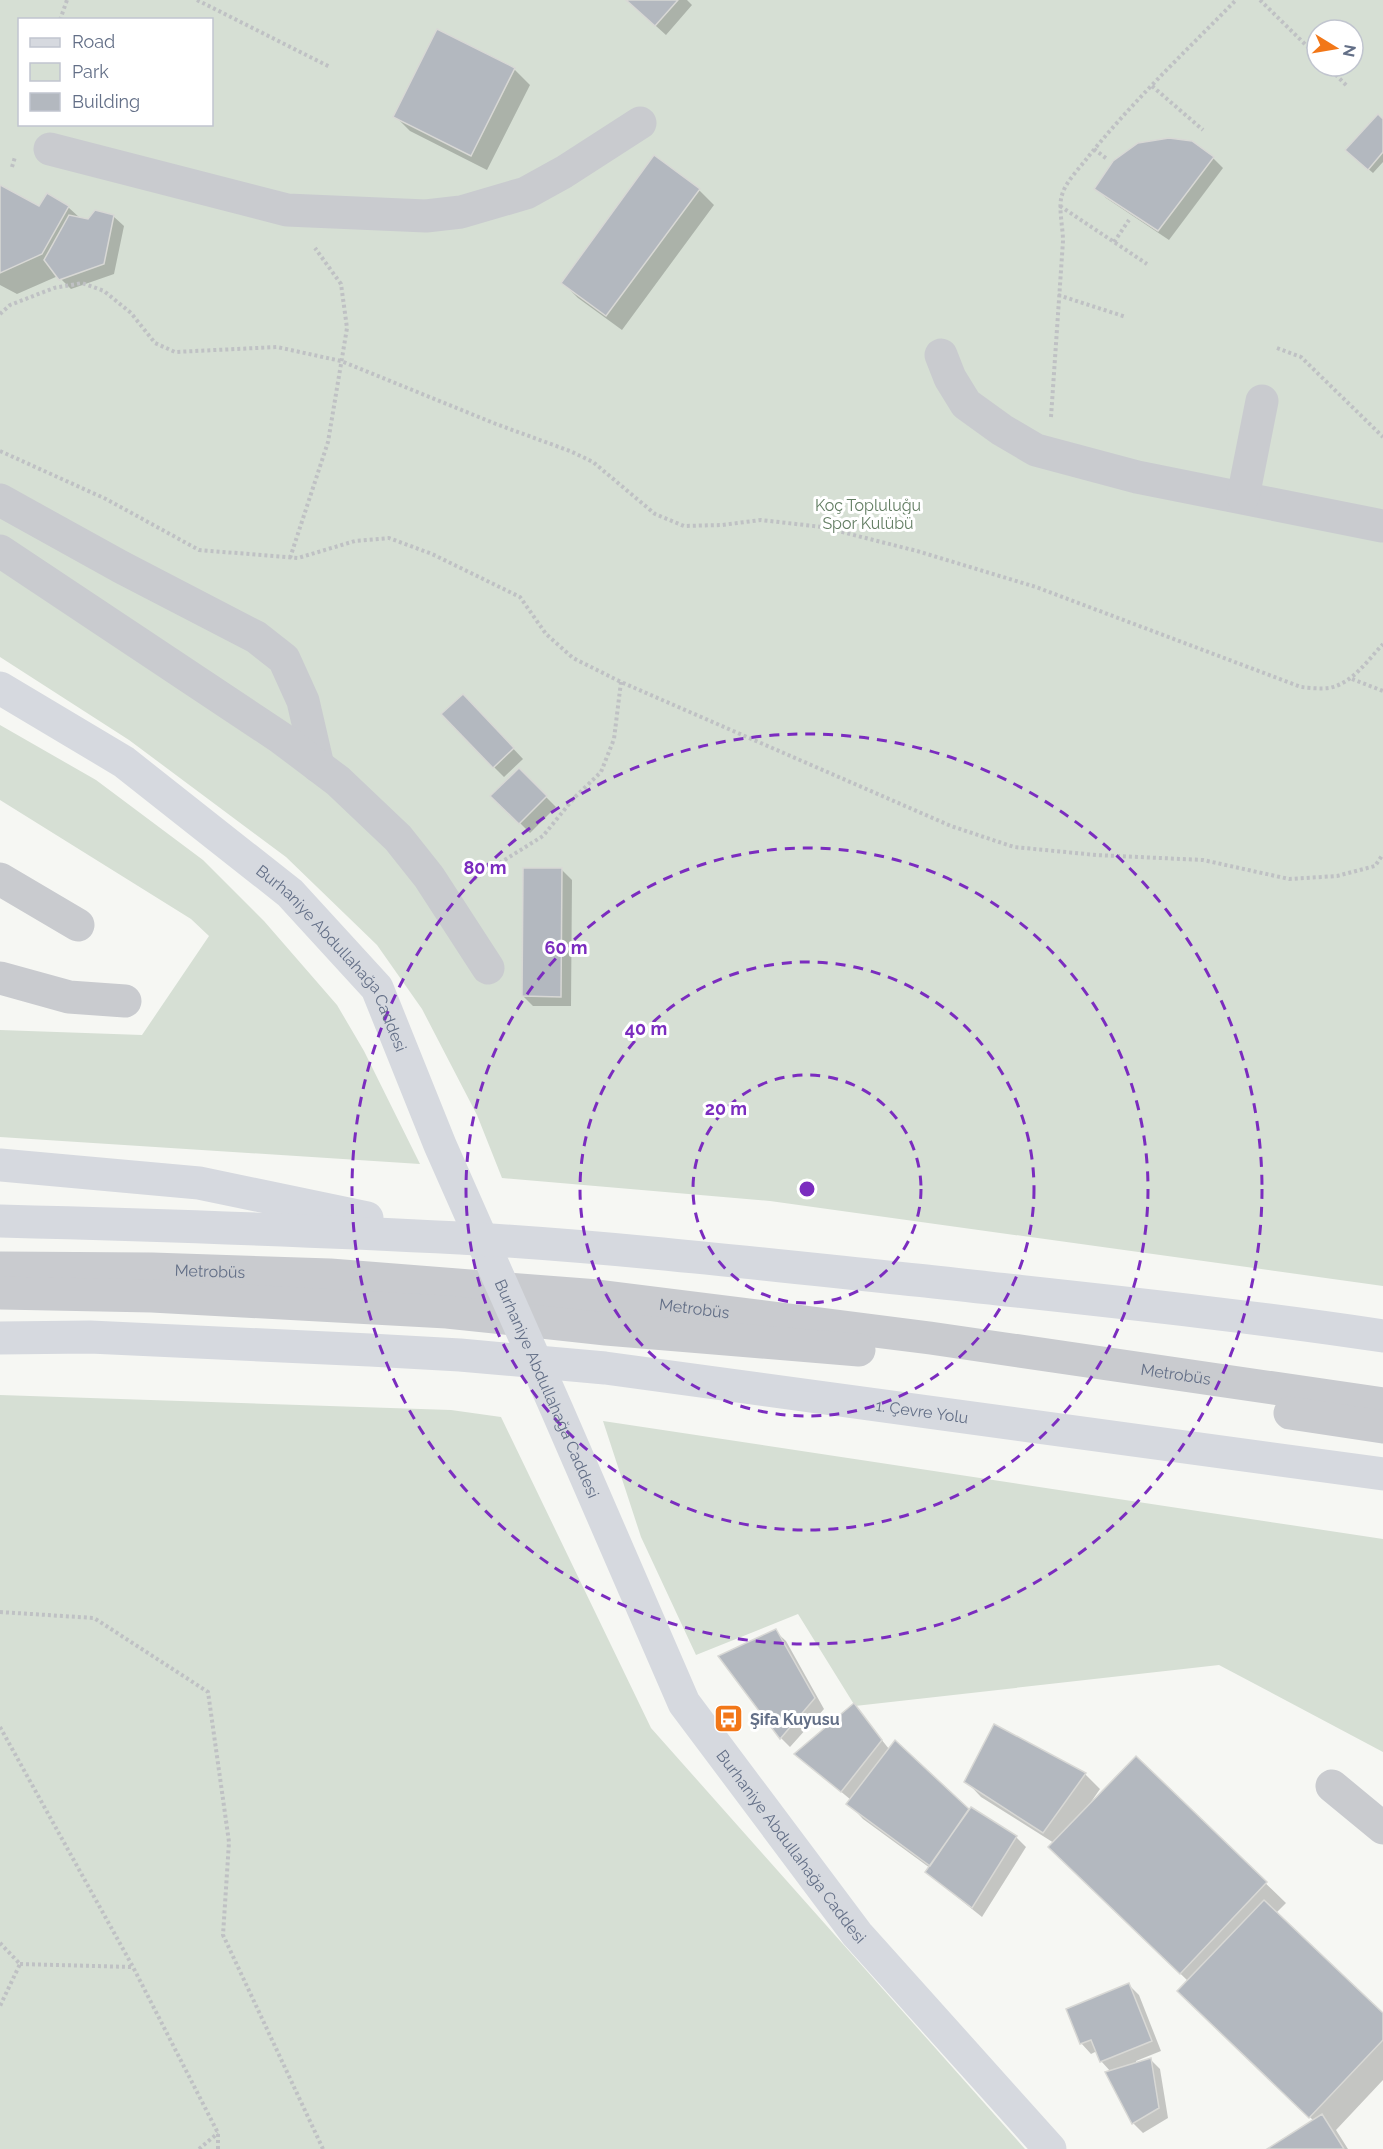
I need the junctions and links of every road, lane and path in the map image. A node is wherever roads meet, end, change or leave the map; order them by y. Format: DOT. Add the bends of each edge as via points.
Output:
graph roads {
  1 [pos="67,0"];
  2 [pos="197,0"];
  3 [pos="1236,0"];
  4 [pos="1260,0"];
  5 [pos="61,18"];
  6 [pos="1305,44"];
  7 [pos="330,67"];
  8 [pos="1339,78"];
  9 [pos="1152,86"];
  10 [pos="1347,86"];
  11 [pos="640,123"];
  12 [pos="1203,130"];
  13 [pos="50,149"];
  14 [pos="1094,149"];
  15 [pos="1107,159"];
  16 [pos="1060,206"];
  17 [pos="287,210"];
  18 [pos="1129,220"];
  19 [pos="1114,242"];
  20 [pos="1147,264"];
  21 [pos="1058,295"];
  22 [pos="0,314"];
  23 [pos="1126,316"];
  24 [pos="1277,348"];
  25 [pos="941,355"];
  26 [pos="341,361"];
  27 [pos="1262,401"];
  28 [pos="1383,438"];
  29 [pos="0,451"];
  30 [pos="1049,453"];
  31 [pos="1243,498"];
  32 [pos="0,500"];
  33 [pos="1382,526"];
  34 [pos="0,551"];
  35 [pos="290,558"];
  36 [pos="1383,644"];
  37 [pos="1352,679"];
  38 [pos="621,682"];
  39 [pos="0,688"];
  40 [pos="1383,691"];
  41 [pos="318,765"];
  42 [pos="1383,854"];
  43 [pos="0,879"];
  44 [pos="443,899"];
  45 [pos="78,925"];
  46 [pos="488,968"];
  47 [pos="0,978"];
  48 [pos="125,1001"];
  49 [pos="0,1165"];
  50 [pos="0,1221"];
  51 [pos="462,1238"];
  52 [pos="0,1268"];
  53 [pos="0,1293"];
  54 [pos="448,1299"];
  55 [pos="1383,1336"];
  56 [pos="0,1338"];
  57 [pos="1383,1404"];
  58 [pos="1383,1427"];
  59 [pos="1383,1474"];
  60 [pos="0,1612"];
  61 [pos="0,1727"];
  62 [pos="1332,1786"];
  63 [pos="1383,1828"];
  64 [pos="0,1943"];
  65 [pos="20,1964"];
  66 [pos="133,1967"];
  67 [pos="0,2006"];
  68 [pos="218,2133"];
  69 [pos="199,2149"];
  70 [pos="218,2149"];
  71 [pos="323,2149"];
  72 [pos="1050,2149"];
  1 -- 5 [label="path"];
  2 -- 7 [label="path"];
  3 -- 9 [label="path"];
  4 -- 6 [label="path"];
  8 -- 10 [label="path"];
  9 -- 12 [label="path"];
  9 -- 14 [label="path"];
  11 -- 17 [label="street" via="526,193 460,212 426,216"];
  13 -- 17 [label="street"];
  14 -- 15 [label="path"];
  14 -- 16 [label="path" via="1071,177"];
  16 -- 19 [label="path"];
  16 -- 21 [label="path" via="1063,240"];
  17 -- 26 [label="path" via="341,284 347,328"];
  18 -- 19 [label="path"];
  19 -- 20 [label="path"];
  21 -- 23 [label="path"];
  21 -- 30 [label="path"];
  22 -- 26 [label="path" via="10,305 54,288 82,283 104,291 130,313 155,343 175,352 278,347"];
  24 -- 28 [label="path" via="1301,357"];
  25 -- 30 [label="street" via="966,404 1036,450"];
  26 -- 35 [label="path" via="328,442"];
  26 -- 37 [label="path" via="570,451 592,462 655,514 684,526 761,520 822,527 1036,587 1301,687 1329,688"];
  27 -- 31 [label="street"];
  29 -- 35 [label="path" via="106,500 199,550"];
  30 -- 31 [label="street" via="1137,477"];
  31 -- 33 [label="street"];
  32 -- 41 [label="street" via="256,637 284,658 303,701"];
  34 -- 41 [label="street"];
  35 -- 38 [label="path" via="356,541 389,538 432,554 520,597 546,633 573,658"];
  36 -- 37 [label="path"];
  37 -- 40 [label="path"];
  38 -- 42 [label="path" via="951,826 1014,847 1203,860 1289,879 1337,876 1375,866"];
  38 -- 44 [label="path" via="614,739 600,772 543,836"];
  39 -- 72 [label="main road, Burhaniye Abdullahağa Caddesi" via="123,762 290,893 377,988 440,1145 684,1703 857,1934"];
  41 -- 44 [label="street" via="398,838"];
  43 -- 45 [label="street"];
  44 -- 46 [label="street"];
  47 -- 48 [label="street" via="69,997"];
  49 -- 51 [label="main road" via="199,1183"];
  50 -- 51 [label="main road"];
  51 -- 55 [label="main road" via="574,1246 1256,1317"];
  52 -- 54 [label="street, Metrobüs" via="330,1275"];
  53 -- 54 [label="street, Metrobüs"];
  54 -- 57 [label="street, Metrobüs" via="598,1296 930,1338"];
  54 -- 58 [label="street, Metrobüs" via="606,1329 930,1356"];
  56 -- 59 [label="main road, 1. Çevre Yolu" via="90,1337 460,1355 605,1368"];
  60 -- 71 [label="path" via="94,1618 208,1692 229,1842 223,1935"];
  61 -- 66 [label="path"];
  62 -- 63 [label="street"];
  64 -- 65 [label="path"];
  65 -- 66 [label="path"];
  65 -- 67 [label="path"];
  66 -- 68 [label="path"];
  68 -- 69 [label="path"];
  68 -- 70 [label="path"];
}
